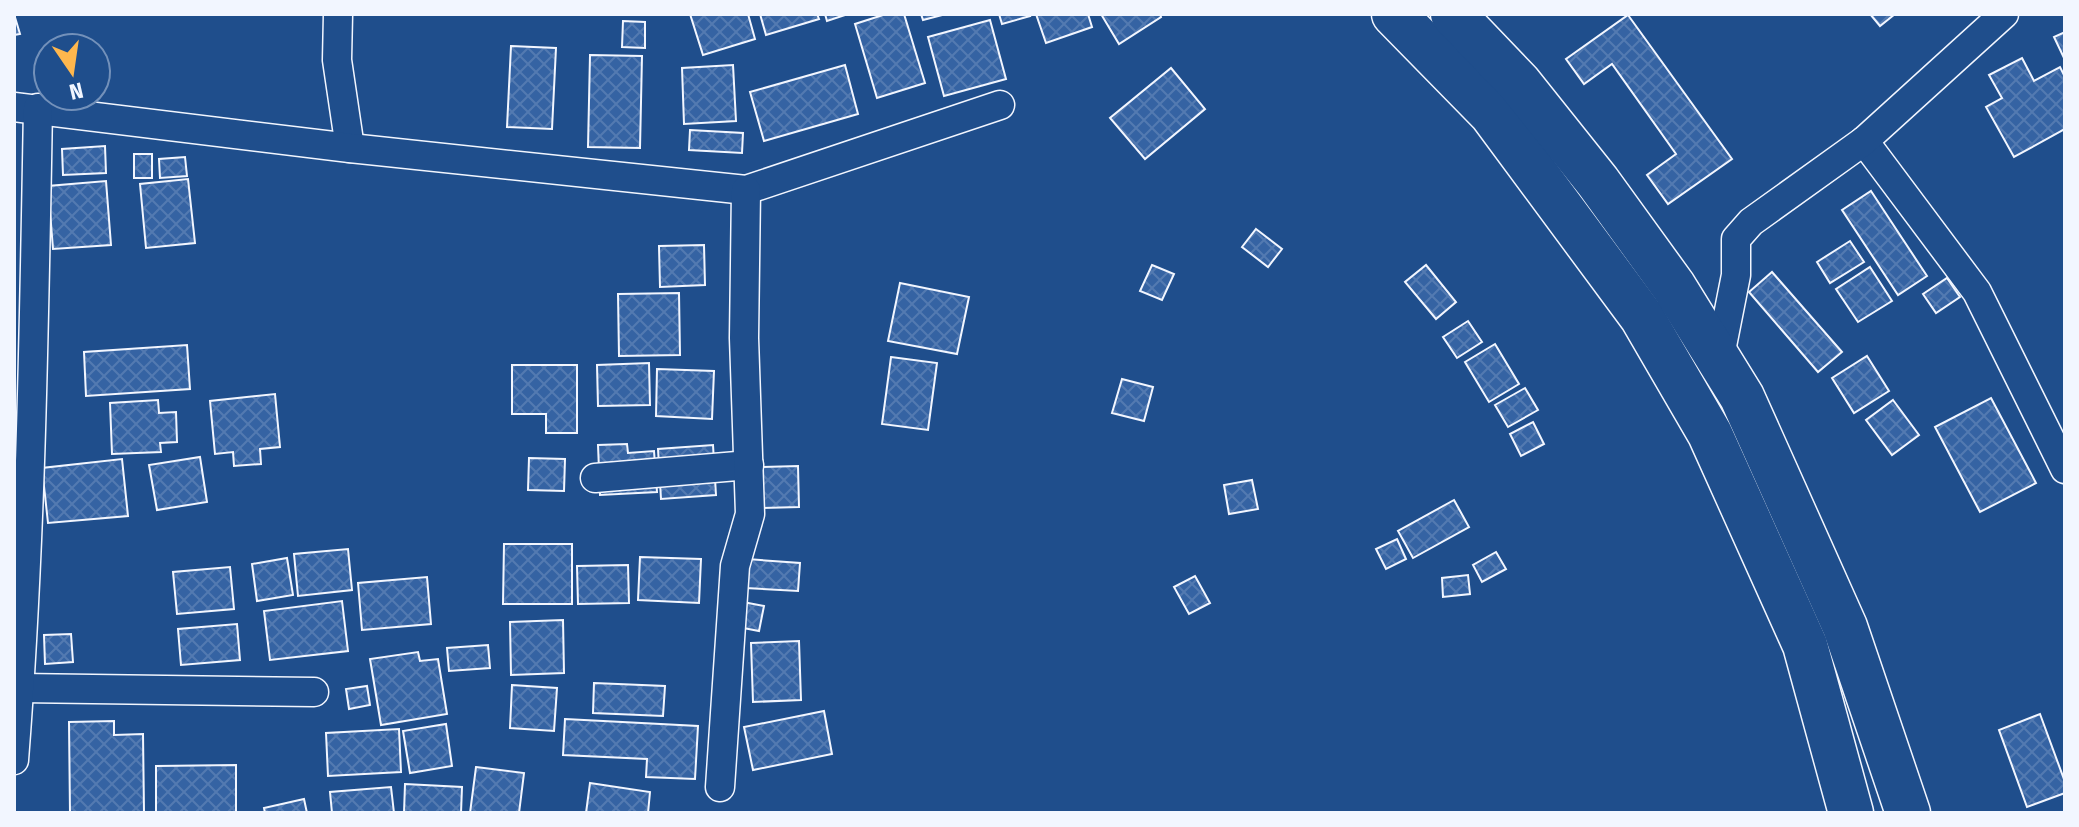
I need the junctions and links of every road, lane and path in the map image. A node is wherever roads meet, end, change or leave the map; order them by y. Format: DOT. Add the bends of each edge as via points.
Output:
graph roads {
  1 [pos="338,14"];
  2 [pos="1394,14"];
  3 [pos="1453,14"];
  4 [pos="2004,14"];
  5 [pos="1000,105"];
  6 [pos="26,108"];
  7 [pos="1864,141"];
  8 [pos="350,148"];
  9 [pos="746,190"];
  10 [pos="1719,361"];
  11 [pos="749,465"];
  12 [pos="2065,469"];
  13 [pos="595,478"];
  14 [pos="20,688"];
  15 [pos="314,692"];
  16 [pos="14,760"];
  17 [pos="720,787"];
  18 [pos="1851,813"];
  19 [pos="1908,813"];
  1 -- 8 [label="street" via="337,60"];
  2 -- 18 [label="highway" via="1491,113 1642,317 1703,421 1805,645"];
  3 -- 10 [label="highway" via="1519,83 1598,182 1674,287"];
  4 -- 7 [label="street"];
  5 -- 9 [label="street"];
  6 -- 8 [label="street"];
  6 -- 14 [label="street" via="33,367"];
  7 -- 10 [label="street" via="1751,222 1736,239 1736,275"];
  7 -- 12 [label="street" via="1977,292"];
  8 -- 9 [label="street"];
  9 -- 11 [label="street"];
  10 -- 19 [label="highway" via="1742,397 1845,627"];
  11 -- 13 [label="street"];
  11 -- 17 [label="street" via="750,514 735,566"];
  14 -- 15 [label="street"];
  14 -- 16 [label="street"];
}
